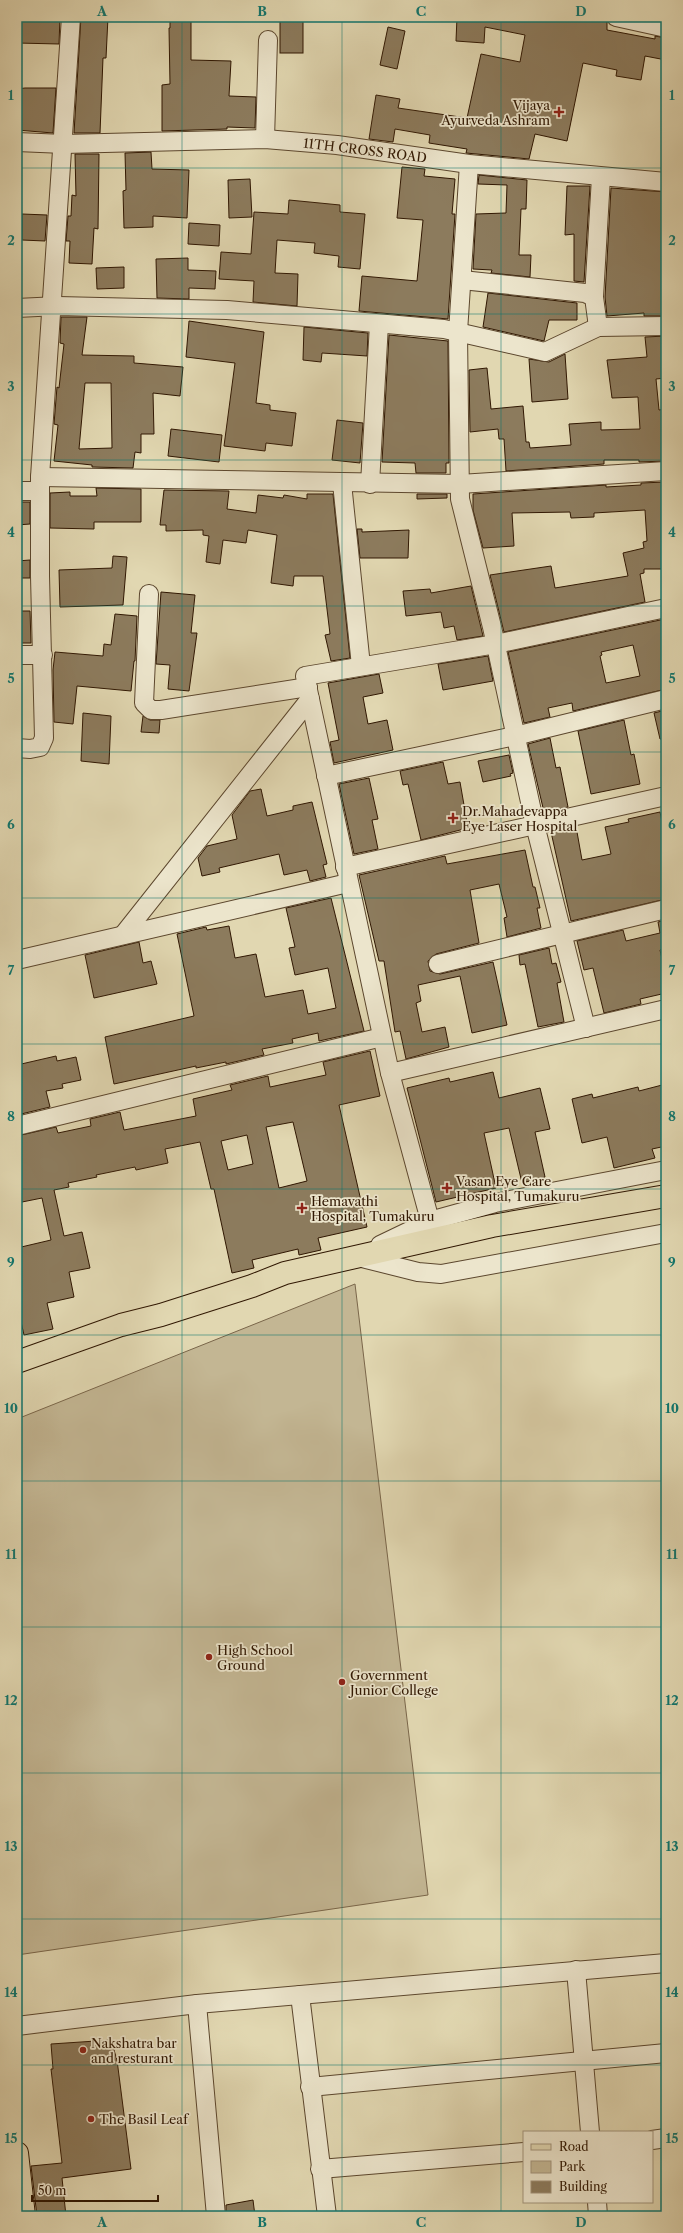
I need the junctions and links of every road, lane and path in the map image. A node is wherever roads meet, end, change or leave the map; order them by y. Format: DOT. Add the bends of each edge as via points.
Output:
graph roads {
  1 [pos="71,17"];
  2 [pos="616,17"];
  3 [pos="666,28"];
  4 [pos="268,40"];
  5 [pos="266,139"];
  6 [pos="17,142"];
  7 [pos="64,144"];
  8 [pos="469,164"];
  9 [pos="601,177"];
  10 [pos="666,182"];
  11 [pos="462,280"];
  12 [pos="594,297"];
  13 [pos="51,306"];
  14 [pos="17,308"];
  15 [pos="380,324"];
  16 [pos="666,326"];
  17 [pos="598,327"];
  18 [pos="458,332"];
  19 [pos="665,471"];
  20 [pos="342,483"];
  21 [pos="40,484"];
  22 [pos="370,484"];
  23 [pos="460,484"];
  24 [pos="17,491"];
  25 [pos="149,594"];
  26 [pos="666,608"];
  27 [pos="496,644"];
  28 [pos="17,655"];
  29 [pos="43,655"];
  30 [pos="361,666"];
  31 [pos="309,693"];
  32 [pos="666,699"];
  33 [pos="515,736"];
  34 [pos="17,748"];
  35 [pos="326,776"];
  36 [pos="666,796"];
  37 [pos="535,825"];
  38 [pos="347,875"];
  39 [pos="666,909"];
  40 [pos="562,934"];
  41 [pos="123,935"];
  42 [pos="17,960"];
  43 [pos="438,964"];
  44 [pos="666,1009"];
  45 [pos="586,1028"];
  46 [pos="382,1037"];
  47 [pos="390,1073"];
  48 [pos="17,1126"];
  49 [pos="666,1170"];
  50 [pos="666,1196"];
  51 [pos="433,1230"];
  52 [pos="666,1233"];
  53 [pos="357,1256"];
  54 [pos="17,1362"];
  55 [pos="666,1963"];
  56 [pos="576,1970"];
  57 [pos="300,1995"];
  58 [pos="197,2004"];
  59 [pos="17,2026"];
  60 [pos="666,2053"];
  61 [pos="584,2061"];
  62 [pos="310,2087"];
  63 [pos="590,2131"];
  64 [pos="666,2138"];
  65 [pos="653,2140"];
  66 [pos="523,2152"];
  67 [pos="17,2160"];
  68 [pos="320,2169"];
  69 [pos="597,2203"];
  70 [pos="24,2216"];
  71 [pos="216,2216"];
  72 [pos="327,2216"];
  73 [pos="598,2216"];
  1 -- 7 [label="street"];
  2 -- 3 [label="street"];
  4 -- 5 [label="street"];
  5 -- 7 [label="street, 11TH CROSS ROAD"];
  5 -- 8 [label="street, 11TH CROSS ROAD" via="337,145"];
  6 -- 7 [label="street, 11TH CROSS ROAD"];
  7 -- 13 [label="street"];
  8 -- 9 [label="street, 11TH CROSS ROAD"];
  8 -- 11 [label="street"];
  9 -- 10 [label="street, 11TH CROSS ROAD"];
  9 -- 12 [label="street"];
  11 -- 12 [label="street" via="585,293"];
  11 -- 18 [label="street"];
  12 -- 17 [label="street"];
  13 -- 14 [label="street"];
  13 -- 15 [label="street" via="226,310"];
  13 -- 21 [label="street"];
  15 -- 18 [label="street"];
  15 -- 22 [label="street"];
  16 -- 17 [label="street"];
  17 -- 18 [label="street" via="545,352"];
  18 -- 23 [label="street"];
  19 -- 23 [label="street"];
  20 -- 21 [label="street"];
  20 -- 22 [label="street"];
  20 -- 30 [label="street"];
  21 -- 24 [label="street"];
  21 -- 29 [label="street"];
  22 -- 23 [label="street"];
  23 -- 27 [label="street" via="460,498"];
  25 -- 31 [label="street" via="144,703 151,710"];
  26 -- 27 [label="street"];
  27 -- 30 [label="street"];
  27 -- 33 [label="street"];
  28 -- 29 [label="street"];
  29 -- 34 [label="street" via="44,738 40,747 30,750"];
  30 -- 31 [label="street" via="305,676"];
  31 -- 35 [label="street"];
  31 -- 41 [label="street"];
  32 -- 33 [label="street"];
  33 -- 35 [label="street"];
  33 -- 37 [label="street"];
  35 -- 38 [label="street"];
  36 -- 37 [label="street"];
  37 -- 38 [label="street"];
  37 -- 40 [label="street"];
  38 -- 41 [label="street"];
  38 -- 46 [label="street"];
  39 -- 40 [label="street"];
  40 -- 43 [label="street"];
  40 -- 45 [label="street"];
  41 -- 42 [label="street"];
  44 -- 45 [label="street"];
  45 -- 47 [label="street"];
  46 -- 47 [label="street"];
  46 -- 48 [label="street"];
  47 -- 51 [label="street"];
  49 -- 51 [label="street" via="495,1203"];
  50 -- 51 [label="main road" via="492,1226"];
  51 -- 53 [label="main road"];
  52 -- 53 [label="street" via="441,1274 418,1272"];
  53 -- 54 [label="main road" via="285,1273 161,1315 121,1324"];
  55 -- 56 [label="street"];
  56 -- 57 [label="street"];
  56 -- 61 [label="street"];
  57 -- 58 [label="street"];
  57 -- 62 [label="street"];
  58 -- 59 [label="street"];
  58 -- 71 [label="street"];
  60 -- 61 [label="street"];
  61 -- 62 [label="street"];
  61 -- 63 [label="street"];
  62 -- 68 [label="street"];
  64 -- 65 [label="street"];
  66 -- 68 [label="street"];
  67 -- 70 [label="main road"];
  68 -- 72 [label="street"];
  69 -- 73 [label="street"];
}
